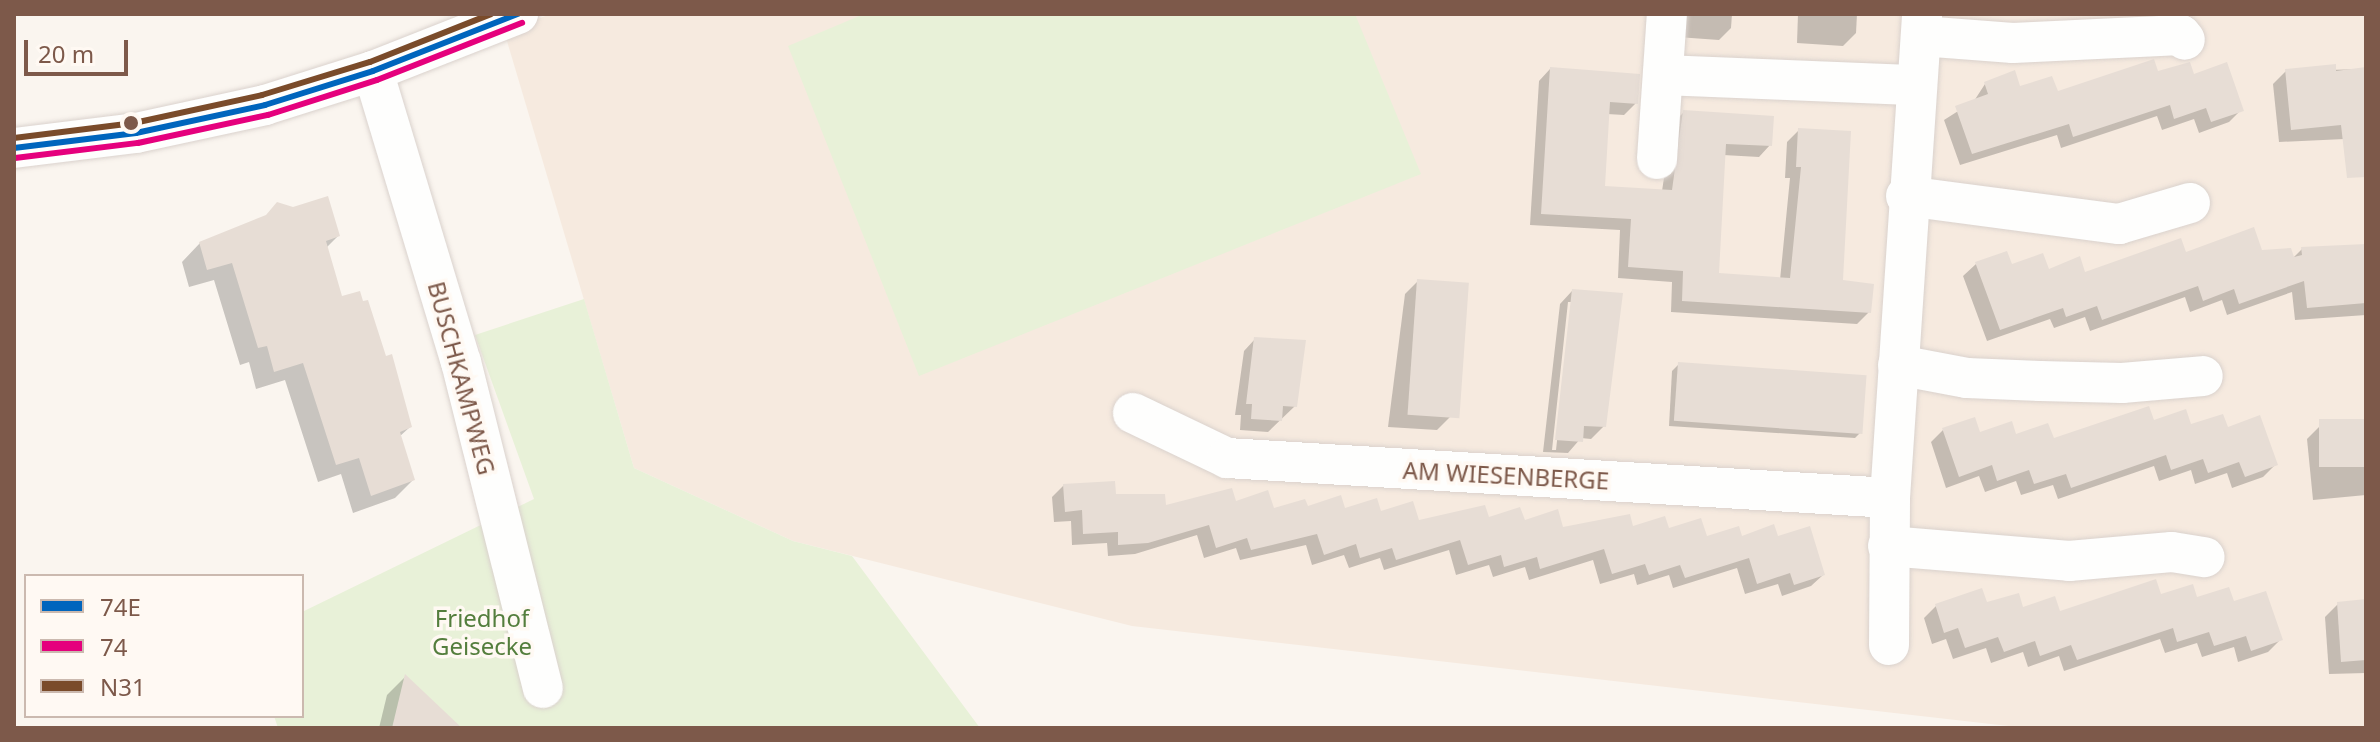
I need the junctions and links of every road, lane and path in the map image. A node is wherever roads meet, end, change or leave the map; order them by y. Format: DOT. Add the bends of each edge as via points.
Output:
graph roads {
  1 [pos="518,14"];
  2 [pos="1667,14"];
  3 [pos="1921,25"];
  4 [pos="2185,40"];
  5 [pos="373,71"];
  6 [pos="1664,75"];
  7 [pos="1916,85"];
  8 [pos="14,148"];
  9 [pos="1657,159"];
  10 [pos="1906,196"];
  11 [pos="2190,203"];
  12 [pos="1898,365"];
  13 [pos="2203,376"];
  14 [pos="1133,413"];
  15 [pos="1890,498"];
  16 [pos="1888,546"];
  17 [pos="2205,557"];
  18 [pos="1889,645"];
  19 [pos="543,688"];
  1 -- 5 [label="street"];
  2 -- 6 [label="street"];
  3 -- 4 [label="street" via="2013,43 2181,35"];
  3 -- 7 [label="street"];
  5 -- 8 [label="street" via="265,105 136,133"];
  5 -- 19 [label="street, BUSCHKAMPWEG" via="461,362"];
  6 -- 7 [label="street"];
  6 -- 9 [label="street"];
  7 -- 10 [label="street"];
  10 -- 11 [label="street" via="2119,224"];
  10 -- 12 [label="street"];
  12 -- 13 [label="street" via="1967,378 2040,381 2122,383"];
  12 -- 15 [label="street"];
  14 -- 15 [label="street, AM WIESENBERGE" via="1227,458"];
  15 -- 16 [label="street"];
  16 -- 17 [label="street" via="2069,561 2172,552"];
  16 -- 18 [label="street"];
}
